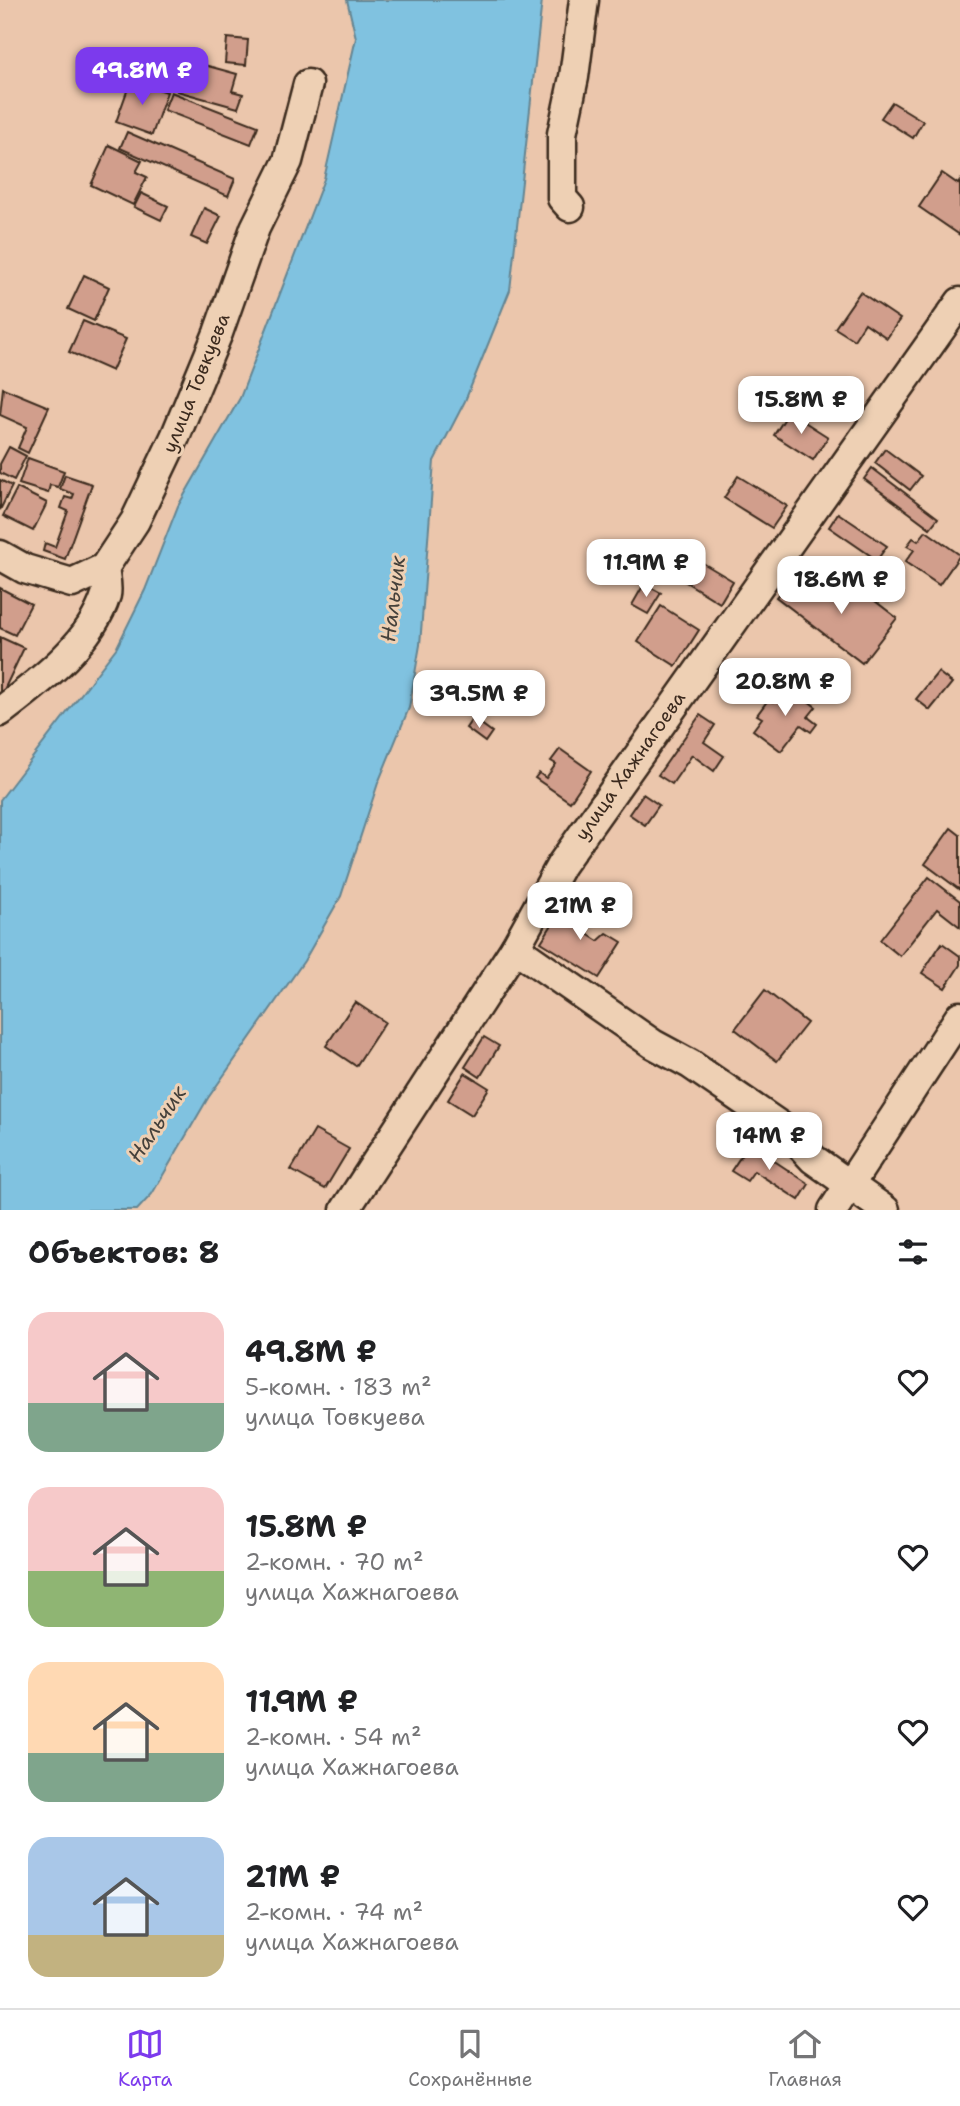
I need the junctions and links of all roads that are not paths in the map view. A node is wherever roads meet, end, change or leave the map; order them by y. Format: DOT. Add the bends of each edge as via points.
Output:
graph roads {
  1 [pos="584,0"];
  2 [pos="308,84"];
  3 [pos="570,207"];
  4 [pos="960,302"];
  5 [pos="0,555"];
  6 [pos="104,568"];
  7 [pos="0,712"];
  8 [pos="515,948"];
  9 [pos="960,1016"];
  10 [pos="850,1186"];
  11 [pos="345,1210"];
  12 [pos="833,1210"];
  13 [pos="885,1210"];
  1 -- 3 [label="street" via="575,77 562,134 562,198"];
  2 -- 6 [label="street, улица Товкуева" via="288,162 254,228 175,438 135,521"];
  4 -- 8 [label="street, улица Хажнагоева" via="561,865"];
  5 -- 6 [label="street" via="25,569 72,583"];
  6 -- 7 [label="street" via="107,593 89,629 43,677"];
  8 -- 10 [label="street" via="786,1130 813,1159"];
  8 -- 11 [label="street, улица Хажнагоева"];
  9 -- 10 [label="street"];
  10 -- 12 [label="street"];
  10 -- 13 [label="street"];
}
